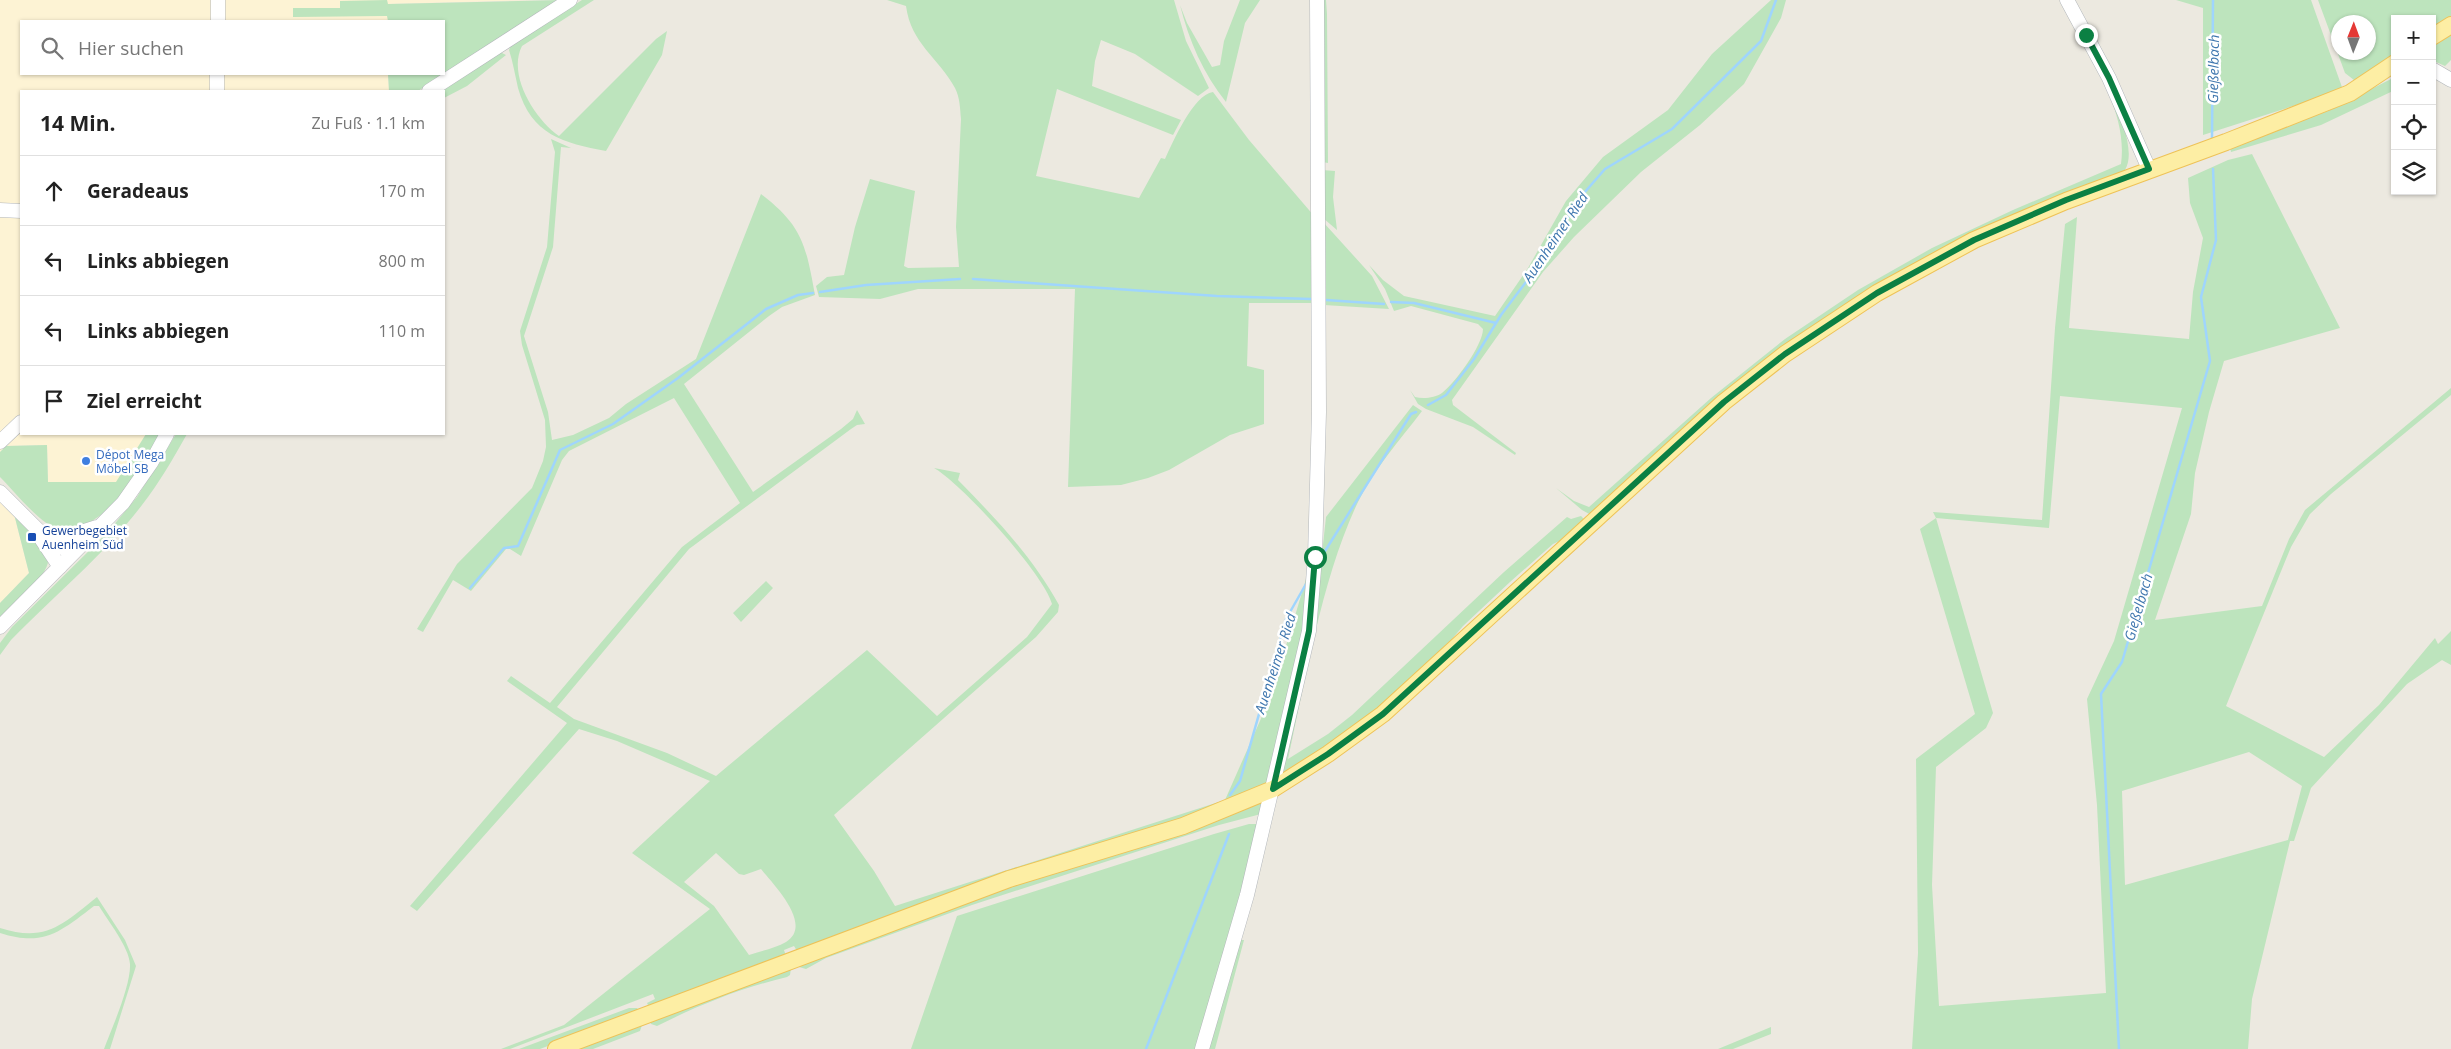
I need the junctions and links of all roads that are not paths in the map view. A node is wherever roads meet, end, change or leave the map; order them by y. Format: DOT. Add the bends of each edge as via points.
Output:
graph roads {
  1 [pos="218,0"];
  2 [pos="570,0"];
  3 [pos="1317,0"];
  4 [pos="2067,0"];
  5 [pos="218,20"];
  6 [pos="2451,25"];
  7 [pos="2436,34"];
  8 [pos="2391,65"];
  9 [pos="2436,71"];
  10 [pos="217,75"];
  11 [pos="2451,80"];
  12 [pos="217,90"];
  13 [pos="431,90"];
  14 [pos="2149,169"];
  15 [pos="0,210"];
  16 [pos="20,211"];
  17 [pos="20,423"];
  18 [pos="166,435"];
  19 [pos="0,442"];
  20 [pos="0,492"];
  21 [pos="100,526"];
  22 [pos="38,530"];
  23 [pos="53,538"];
  24 [pos="71,555"];
  25 [pos="60,567"];
  26 [pos="0,627"];
  27 [pos="1273,789"];
  28 [pos="556,1049"];
  29 [pos="1202,1049"];
  1 -- 5 [label="street"];
  2 -- 13 [label="street"];
  3 -- 27 [label="street" via="1319,412 1315,557 1309,631"];
  4 -- 14 [label="street" via="2109,78"];
  6 -- 7 [label="main road"];
  8 -- 14 [label="main road" via="2350,93"];
  9 -- 11 [label="street"];
  10 -- 12 [label="street"];
  14 -- 27 [label="main road" via="1974,240 1877,293 1785,354 1724,402 1383,714"];
  15 -- 16 [label="street"];
  17 -- 19 [label="street"];
  18 -- 21 [label="street" via="123,503"];
  20 -- 22 [label="street"];
  21 -- 23 [label="street"];
  21 -- 24 [label="street"];
  22 -- 23 [label="street"];
  22 -- 25 [label="street"];
  23 -- 24 [label="street"];
  24 -- 25 [label="street"];
  25 -- 26 [label="street"];
  27 -- 28 [label="main road" via="1184,826 999,882"];
  27 -- 29 [label="street" via="1247,895"];
}
